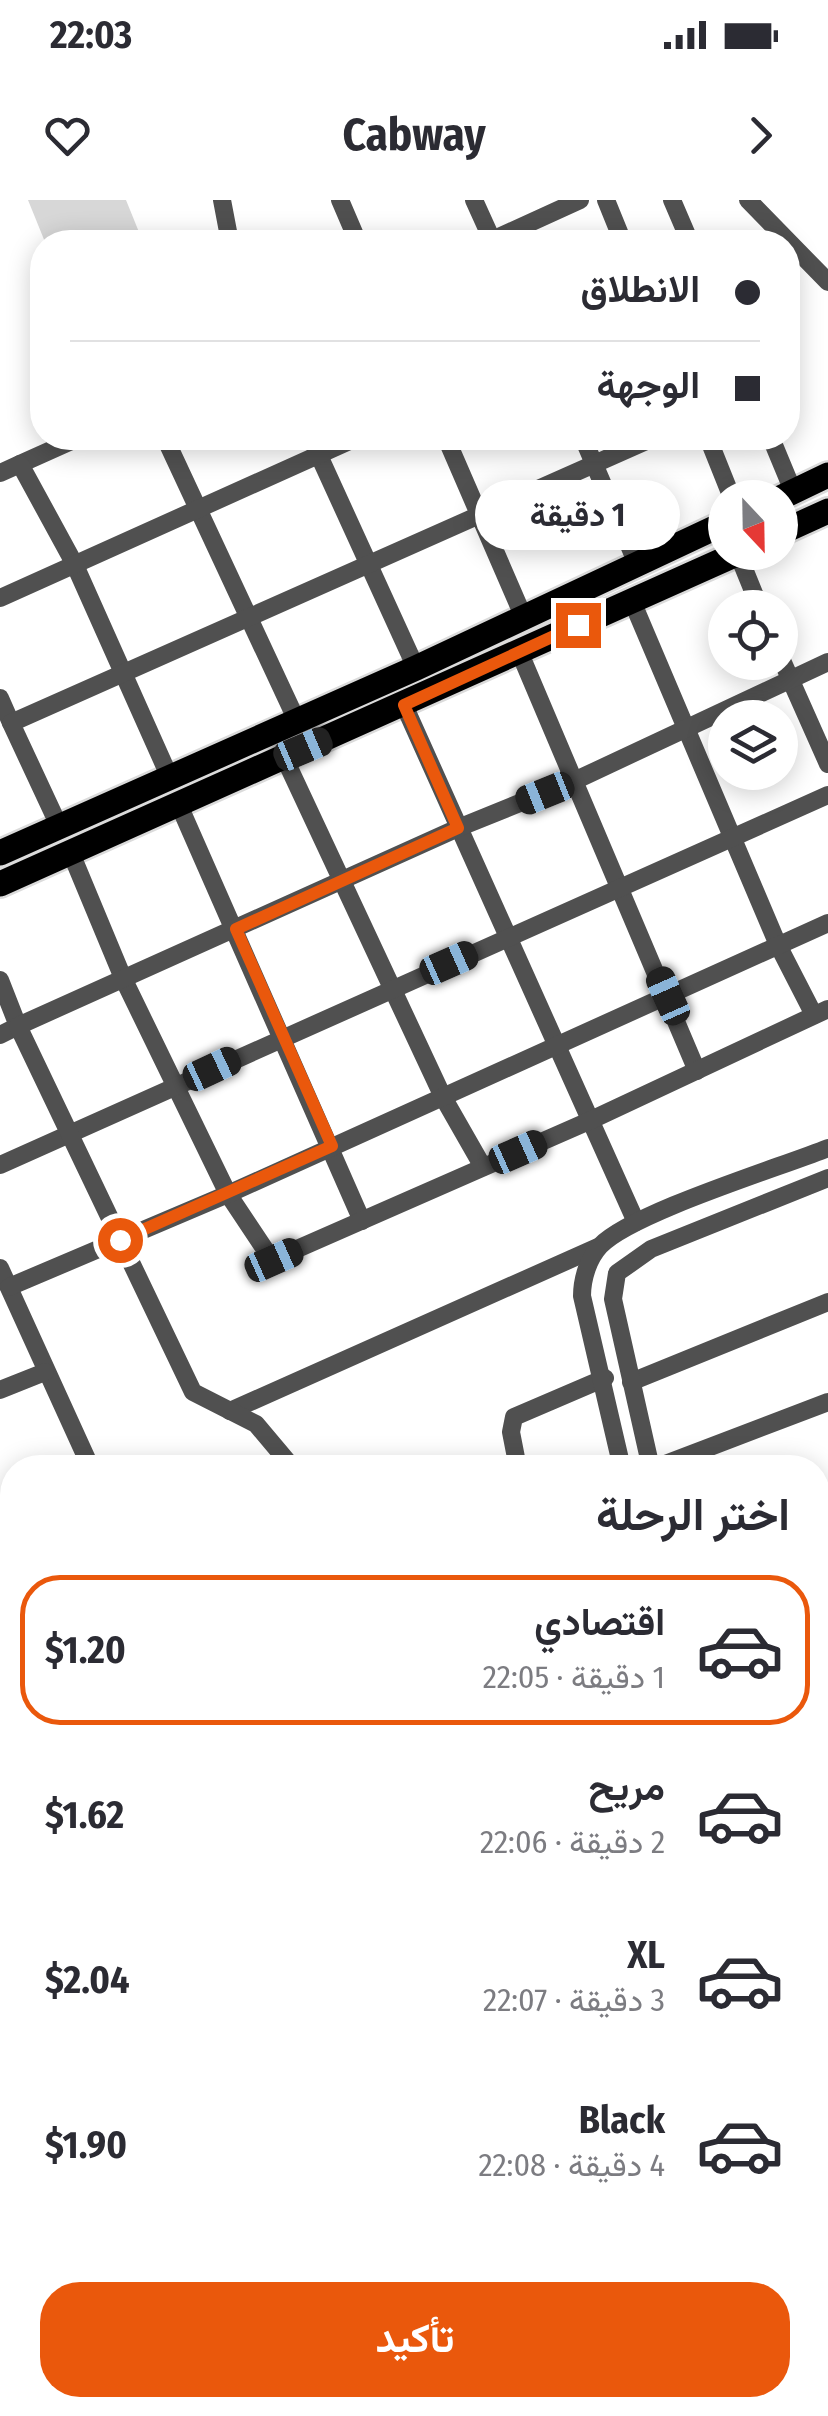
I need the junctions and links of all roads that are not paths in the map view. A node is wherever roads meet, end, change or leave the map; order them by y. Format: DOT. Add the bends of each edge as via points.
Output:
graph roads {
  1 [pos="222,200"];
  2 [pos="340,200"];
  3 [pos="474,200"];
  4 [pos="580,200"];
  5 [pos="606,200"];
  6 [pos="672,200"];
  7 [pos="748,200"];
  8 [pos="228,230"];
  9 [pos="353,230"];
  10 [pos="486,230"];
  11 [pos="516,230"];
  12 [pos="618,230"];
  13 [pos="685,230"];
  14 [pos="779,230"];
  15 [pos="800,250"];
  16 [pos="825,274"];
  17 [pos="51,450"];
  18 [pos="170,450"];
  19 [pos="307,450"];
  20 [pos="316,450"];
  21 [pos="451,450"];
  22 [pos="588,450"];
  23 [pos="624,450"];
  24 [pos="713,450"];
  25 [pos="774,450"];
  26 [pos="594,462"];
  27 [pos="20,464"];
  28 [pos="0,474"];
  29 [pos="828,475"];
  30 [pos="725,480"];
  31 [pos="782,480"];
  32 [pos="798,489"];
  33 [pos="197,510"];
  34 [pos="828,511"];
  35 [pos="476,513"];
  36 [pos="798,525"];
  37 [pos="708,531"];
  38 [pos="368,562"];
  39 [pos="74,563"];
  40 [pos="637,564"];
  41 [pos="708,567"];
  42 [pos="0,598"];
  43 [pos="632,601"];
  44 [pos="524,618"];
  45 [pos="249,620"];
  46 [pos="518,651"];
  47 [pos="828,662"];
  48 [pos="416,668"];
  49 [pos="123,673"];
  50 [pos="798,675"];
  51 [pos="788,680"];
  52 [pos="790,680"];
  53 [pos="0,698"];
  54 [pos="404,705"];
  55 [pos="297,721"];
  56 [pos="11,723"];
  57 [pos="685,727"];
  58 [pos="284,757"];
  59 [pos="828,764"];
  60 [pos="170,778"];
  61 [pos="574,782"];
  62 [pos="828,795"];
  63 [pos="179,806"];
  64 [pos="59,826"];
  65 [pos="458,828"];
  66 [pos="733,838"];
  67 [pos="0,853"];
  68 [pos="71,853"];
  69 [pos="342,882"];
  70 [pos="0,884"];
  71 [pos="620,888"];
  72 [pos="828,923"];
  73 [pos="236,929"];
  74 [pos="507,938"];
  75 [pos="778,944"];
  76 [pos="123,978"];
  77 [pos="0,980"];
  78 [pos="391,988"];
  79 [pos="668,996"];
  80 [pos="821,1012"];
  81 [pos="18,1026"];
  82 [pos="0,1035"];
  83 [pos="282,1036"];
  84 [pos="555,1046"];
  85 [pos="697,1071"];
  86 [pos="176,1085"];
  87 [pos="443,1097"];
  88 [pos="590,1120"];
  89 [pos="68,1134"];
  90 [pos="332,1146"];
  91 [pos="828,1148"];
  92 [pos="0,1165"];
  93 [pos="483,1168"];
  94 [pos="828,1178"];
  95 [pos="228,1194"];
  96 [pos="362,1220"];
  97 [pos="636,1222"];
  98 [pos="120,1240"];
  99 [pos="599,1247"];
  100 [pos="0,1268"];
  101 [pos="9,1287"];
  102 [pos="828,1302"];
  103 [pos="45,1372"];
  104 [pos="605,1378"];
  105 [pos="632,1382"];
  106 [pos="0,1390"];
  107 [pos="828,1402"];
  108 [pos="230,1411"];
  109 [pos="85,1455"];
  110 [pos="283,1455"];
  111 [pos="515,1455"];
  112 [pos="620,1455"];
  113 [pos="650,1455"];
  114 [pos="687,1455"];
  1 -- 8 [label="street"];
  2 -- 9 [label="street"];
  3 -- 10 [label="street"];
  4 -- 11 [label="street"];
  5 -- 12 [label="street"];
  6 -- 13 [label="street"];
  7 -- 14 [label="street"];
  15 -- 16 [label="street"];
  17 -- 27 [label="street"];
  18 -- 33 [label="street"];
  19 -- 33 [label="street"];
  20 -- 38 [label="street"];
  21 -- 35 [label="street"];
  22 -- 26 [label="street"];
  23 -- 26 [label="street"];
  24 -- 30 [label="street"];
  25 -- 31 [label="street"];
  26 -- 35 [label="street"];
  26 -- 40 [label="street"];
  27 -- 28 [label="street"];
  27 -- 39 [label="street"];
  29 -- 32 [label="main road"];
  33 -- 39 [label="street"];
  33 -- 45 [label="street"];
  34 -- 36 [label="main road"];
  35 -- 38 [label="street"];
  35 -- 44 [label="street"];
  37 -- 40 [label="main road"];
  38 -- 45 [label="street"];
  38 -- 48 [label="street"];
  39 -- 42 [label="street"];
  39 -- 49 [label="street"];
  40 -- 44 [label="main road"];
  41 -- 43 [label="main road"];
  43 -- 46 [label="main road"];
  43 -- 57 [label="street"];
  44 -- 48 [label="main road"];
  45 -- 49 [label="street"];
  45 -- 55 [label="street"];
  46 -- 54 [label="main road"];
  46 -- 61 [label="street"];
  47 -- 50 [label="street"];
  48 -- 55 [label="main road"];
  49 -- 56 [label="street"];
  49 -- 60 [label="street"];
  51 -- 57 [label="street"];
  52 -- 59 [label="street"];
  53 -- 56 [label="street"];
  54 -- 58 [label="main road"];
  54 -- 65 [label="street"];
  55 -- 60 [label="main road"];
  56 -- 64 [label="street"];
  57 -- 61 [label="street"];
  57 -- 66 [label="street"];
  58 -- 63 [label="main road"];
  58 -- 69 [label="street"];
  60 -- 64 [label="main road"];
  61 -- 65 [label="street"];
  61 -- 71 [label="street"];
  62 -- 66 [label="street"];
  63 -- 68 [label="main road"];
  63 -- 73 [label="street"];
  64 -- 67 [label="main road"];
  65 -- 69 [label="street"];
  65 -- 74 [label="street"];
  66 -- 71 [label="street"];
  66 -- 75 [label="street"];
  68 -- 70 [label="main road"];
  68 -- 76 [label="street"];
  69 -- 73 [label="street"];
  69 -- 78 [label="street"];
  71 -- 74 [label="street"];
  71 -- 79 [label="street"];
  72 -- 75 [label="street"];
  73 -- 76 [label="street"];
  73 -- 83 [label="street"];
  74 -- 78 [label="street"];
  74 -- 84 [label="street"];
  75 -- 79 [label="street"];
  75 -- 80 [label="street"];
  76 -- 81 [label="street"];
  76 -- 86 [label="street"];
  77 -- 81 [label="street"];
  78 -- 83 [label="street"];
  78 -- 87 [label="street"];
  79 -- 84 [label="street"];
  79 -- 85 [label="street"];
  80 -- 85 [label="street"];
  81 -- 82 [label="street"];
  81 -- 89 [label="street"];
  83 -- 86 [label="street"];
  83 -- 90 [label="street"];
  84 -- 87 [label="street"];
  84 -- 88 [label="street"];
  85 -- 88 [label="street"];
  86 -- 89 [label="street"];
  86 -- 95 [label="street"];
  87 -- 90 [label="street"];
  87 -- 93 [label="street"];
  88 -- 93 [label="street"];
  88 -- 97 [label="street"];
  89 -- 92 [label="street"];
  89 -- 98 [label="street"];
  90 -- 95 [label="street"];
  90 -- 96 [label="street"];
  91 -- 97 [label="street"];
  93 -- 96 [label="street"];
  94 -- 105 [label="street" via="626,1264 613,1299"];
  95 -- 96 [label="street" via="272,1260"];
  95 -- 98 [label="street"];
  97 -- 99 [label="street"];
  98 -- 101 [label="street"];
  98 -- 108 [label="street" via="192,1392"];
  99 -- 104 [label="street" via="582,1296"];
  99 -- 108 [label="street"];
  100 -- 101 [label="street"];
  101 -- 103 [label="street"];
  102 -- 105 [label="street"];
  103 -- 106 [label="street"];
  103 -- 109 [label="street"];
  104 -- 111 [label="street" via="514,1417"];
  104 -- 112 [label="street"];
  105 -- 113 [label="street"];
  107 -- 114 [label="street"];
  108 -- 110 [label="street" via="268,1434"];
}
